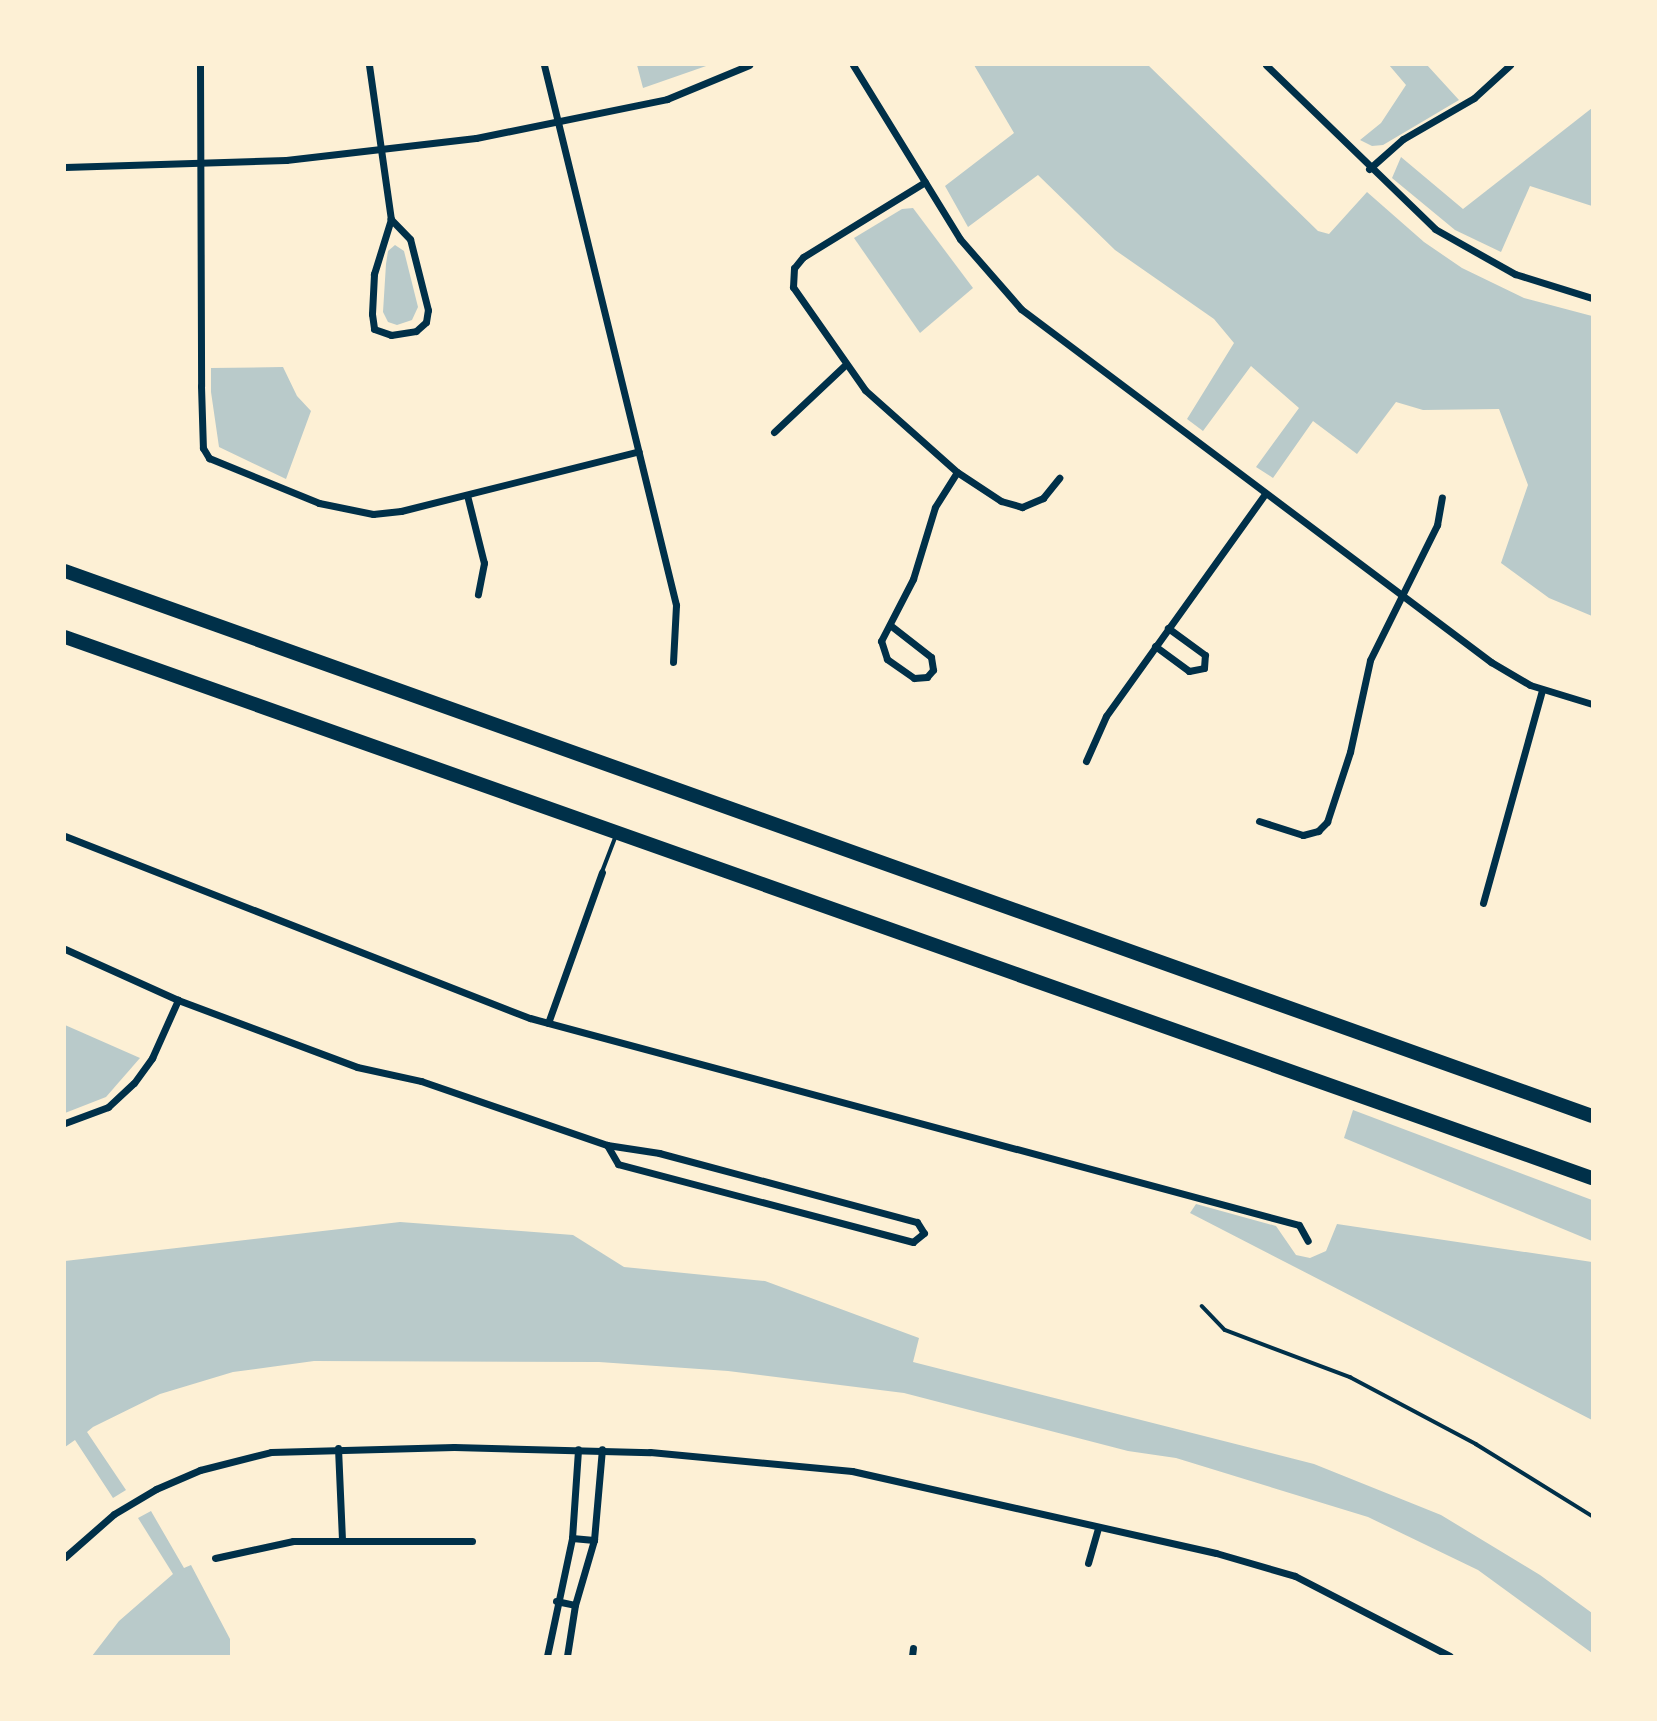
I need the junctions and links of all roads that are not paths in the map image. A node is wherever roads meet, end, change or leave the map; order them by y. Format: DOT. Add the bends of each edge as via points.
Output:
graph roads {
  1 [pos="200,65"];
  2 [pos="369,65"];
  3 [pos="544,65"];
  4 [pos="749,65"];
  5 [pos="853,65"];
  6 [pos="1266,65"];
  7 [pos="1510,65"];
  8 [pos="559,124"];
  9 [pos="383,152"];
  10 [pos="199,165"];
  11 [pos="65,167"];
  12 [pos="1369,169"];
  13 [pos="925,183"];
  14 [pos="391,219"];
  15 [pos="1592,299"];
  16 [pos="845,366"];
  17 [pos="774,432"];
  18 [pos="639,451"];
  19 [pos="957,472"];
  20 [pos="1059,478"];
  21 [pos="1265,494"];
  22 [pos="467,495"];
  23 [pos="1442,497"];
  24 [pos="65,571"];
  25 [pos="478,594"];
  26 [pos="1402,596"];
  27 [pos="890,625"];
  28 [pos="1168,628"];
  29 [pos="65,637"];
  30 [pos="1155,646"];
  31 [pos="673,662"];
  32 [pos="1542,690"];
  33 [pos="1592,704"];
  34 [pos="1086,761"];
  35 [pos="1259,821"];
  36 [pos="617,831"];
  37 [pos="65,836"];
  38 [pos="602,872"];
  39 [pos="1483,903"];
  40 [pos="65,949"];
  41 [pos="178,1000"];
  42 [pos="548,1023"];
  43 [pos="1592,1116"];
  44 [pos="65,1123"];
  45 [pos="607,1145"];
  46 [pos="1592,1178"];
  47 [pos="1308,1241"];
  48 [pos="1202,1306"];
  49 [pos="338,1447"];
  50 [pos="579,1449"];
  51 [pos="602,1449"];
  52 [pos="1592,1516"];
  53 [pos="1098,1528"];
  54 [pos="572,1538"];
  55 [pos="342,1539"];
  56 [pos="594,1540"];
  57 [pos="472,1541"];
  58 [pos="65,1556"];
  59 [pos="215,1558"];
  60 [pos="1088,1563"];
  61 [pos="556,1601"];
  62 [pos="575,1605"];
  63 [pos="1441,1654"];
  64 [pos="547,1656"];
  65 [pos="567,1656"];
  66 [pos="1450,1656"];
  1 -- 10 [label="street"];
  2 -- 9 [label="street"];
  3 -- 8 [label="street"];
  4 -- 8 [label="street" via="675,97"];
  5 -- 13 [label="street"];
  6 -- 12 [label="street"];
  7 -- 12 [label="street" via="1474,98 1403,139"];
  8 -- 9 [label="street"];
  8 -- 18 [label="street"];
  9 -- 10 [label="street"];
  9 -- 14 [label="street"];
  10 -- 11 [label="street"];
  10 -- 22 [label="street" via="203,448 209,458 346,511 401,511"];
  12 -- 15 [label="street" via="1455,243 1536,282"];
  13 -- 16 [label="street" via="803,257 794,268 793,287"];
  13 -- 21 [label="street" via="977,263 1021,309"];
  14 -- 14 [label="street" via="410,239 428,310 426,322 416,331 391,335 374,329 372,314 374,274"];
  16 -- 17 [label="street"];
  16 -- 19 [label="street" via="893,419"];
  18 -- 22 [label="street"];
  18 -- 31 [label="street" via="676,606"];
  19 -- 20 [label="street" via="1001,501 1022,507 1043,498"];
  19 -- 27 [label="street" via="935,507 916,572"];
  21 -- 26 [label="street"];
  21 -- 28 [label="street"];
  22 -- 25 [label="street" via="484,563"];
  23 -- 26 [label="street" via="1437,525"];
  24 -- 43 [label="highway"];
  26 -- 32 [label="street" via="1491,662"];
  26 -- 35 [label="street" via="1370,660 1350,752 1327,822 1318,831 1303,835"];
  27 -- 27 [label="street" via="881,641 887,659 914,678 927,677 933,670 931,657"];
  28 -- 30 [label="street"];
  28 -- 30 [label="street" via="1205,655 1204,668 1189,671"];
  29 -- 36 [label="highway"];
  30 -- 34 [label="street" via="1098,729"];
  32 -- 33 [label="street"];
  32 -- 39 [label="street"];
  36 -- 38 [label="lane"];
  36 -- 46 [label="highway"];
  37 -- 42 [label="street" via="263,917"];
  38 -- 42 [label="street"];
  40 -- 41 [label="street"];
  41 -- 44 [label="street" via="152,1058 134,1083 108,1107"];
  41 -- 45 [label="street" via="357,1067 421,1081"];
  42 -- 47 [label="street" via="1299,1226"];
  45 -- 45 [label="street" via="618,1164 912,1242 924,1233 917,1222 659,1153"];
  48 -- 52 [label="lane" via="1225,1330 1350,1377 1486,1450"];
  49 -- 50 [label="street"];
  49 -- 55 [label="street"];
  49 -- 58 [label="street" via="247,1456 178,1479 124,1507"];
  50 -- 51 [label="street"];
  50 -- 54 [label="street"];
  51 -- 53 [label="street" via="852,1471"];
  51 -- 56 [label="street"];
  53 -- 60 [label="street"];
  53 -- 63 [label="street" via="1295,1576"];
  54 -- 56 [label="street"];
  54 -- 61 [label="street"];
  55 -- 57 [label="street"];
  55 -- 59 [label="street" via="293,1541"];
  56 -- 62 [label="street"];
  61 -- 62 [label="street"];
  61 -- 64 [label="street"];
  62 -- 65 [label="street"];
  63 -- 66 [label="street"];
}
